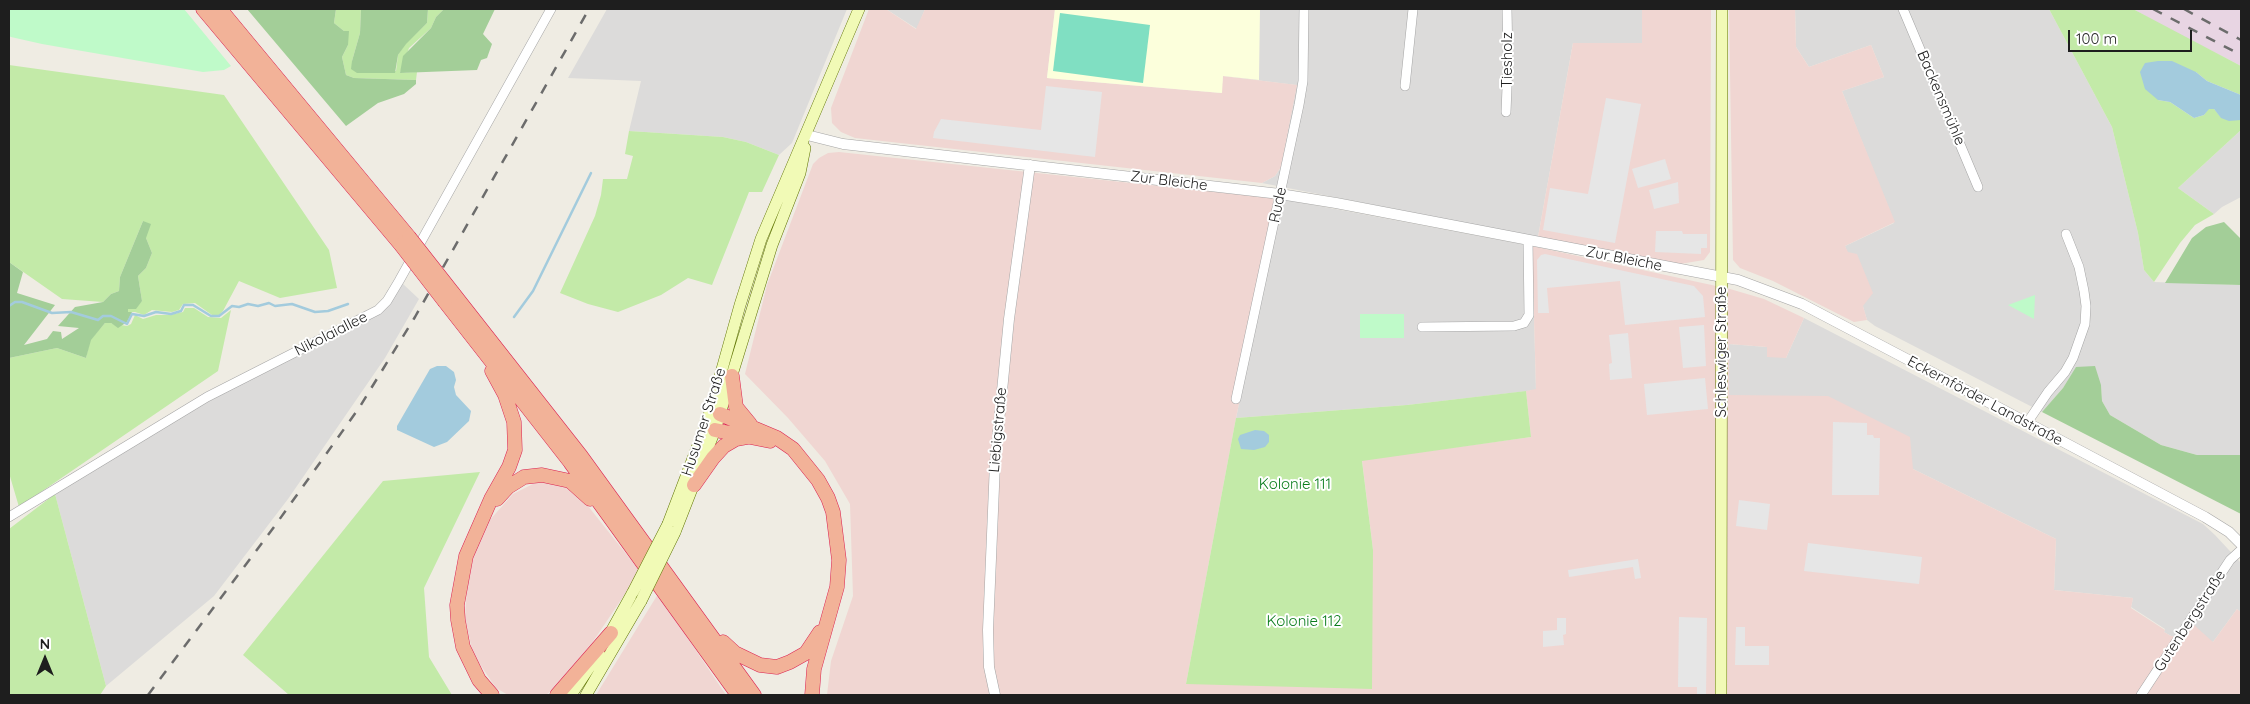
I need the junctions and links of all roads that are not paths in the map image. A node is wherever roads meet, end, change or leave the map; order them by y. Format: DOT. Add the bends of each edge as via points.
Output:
graph roads {
  1 [pos="203,9"];
  2 [pos="220,9"];
  3 [pos="551,9"];
  4 [pos="859,9"];
  5 [pos="1304,9"];
  6 [pos="1413,9"];
  7 [pos="1507,9"];
  8 [pos="1722,9"];
  9 [pos="1904,9"];
  10 [pos="1405,86"];
  11 [pos="1506,112"];
  12 [pos="807,135"];
  13 [pos="1030,165"];
  14 [pos="1978,186"];
  15 [pos="1280,194"];
  16 [pos="2066,234"];
  17 [pos="1528,240"];
  18 [pos="405,241"];
  19 [pos="1721,275"];
  20 [pos="449,297"];
  21 [pos="1422,327"];
  22 [pos="476,340"];
  23 [pos="732,376"];
  24 [pos="1236,399"];
  25 [pos="714,416"];
  26 [pos="2027,423"];
  27 [pos="715,430"];
  28 [pos="750,431"];
  29 [pos="694,485"];
  30 [pos="484,514"];
  31 [pos="608,514"];
  32 [pos="9,517"];
  33 [pos="672,528"];
  34 [pos="2241,544"];
  35 [pos="2241,550"];
  36 [pos="637,597"];
  37 [pos="830,608"];
  38 [pos="708,630"];
  39 [pos="611,633"];
  40 [pos="492,695"];
  41 [pos="557,695"];
  42 [pos="571,695"];
  43 [pos="586,695"];
  44 [pos="738,695"];
  45 [pos="754,695"];
  46 [pos="812,695"];
  47 [pos="995,695"];
  48 [pos="1721,695"];
  49 [pos="2141,695"];
  1 -- 18 [label="highway"];
  2 -- 18 [label="highway"];
  3 -- 32 [label="street, Nikolaiallee" via="399,281 378,310 206,397"];
  4 -- 12 [label="main road, Husumer Straße"];
  5 -- 15 [label="street, Rude" via="1303,81"];
  6 -- 10 [label="street"];
  7 -- 11 [label="street, Tiesholz"];
  8 -- 19 [label="main road, Schleswiger Straße"];
  9 -- 14 [label="street, Backensmühle"];
  12 -- 13 [label="street, Zur Bleiche" via="843,144"];
  12 -- 23 [label="main road, Husumer Straße" via="800,173 769,254"];
  12 -- 25 [label="main road, Husumer Straße" via="761,239 740,305"];
  13 -- 15 [label="street, Zur Bleiche"];
  13 -- 47 [label="street, Liebigstraße" via="1009,319 995,463 988,630 989,667"];
  15 -- 17 [label="street, Zur Bleiche"];
  15 -- 24 [label="street, Rude"];
  16 -- 26 [label="street" via="2084,291 2085,324 2065,372"];
  17 -- 19 [label="street, Zur Bleiche"];
  17 -- 21 [label="street" via="1529,315 1524,323 1514,326"];
  18 -- 20 [label="highway, bridge"];
  19 -- 26 [label="street, Eckernförder Landstraße" via="1802,304"];
  19 -- 48 [label="main road, Schleswiger Straße"];
  20 -- 22 [label="highway"];
  20 -- 38 [label="highway" via="581,456"];
  22 -- 30 [label="highway" via="505,395 515,436 515,450"];
  22 -- 31 [label="highway"];
  23 -- 25 [label="main road, Husumer Straße"];
  23 -- 28 [label="highway" via="736,407"];
  25 -- 27 [label="main road, Husumer Straße"];
  25 -- 28 [label="highway"];
  25 -- 33 [label="main road, Husumer Straße"];
  26 -- 34 [label="street, Eckernförder Landstraße" via="2205,517"];
  27 -- 28 [label="highway"];
  27 -- 29 [label="main road, Husumer Straße"];
  28 -- 29 [label="highway" via="724,446"];
  28 -- 37 [label="highway" via="793,449 828,498 839,560 837,588"];
  29 -- 33 [label="main road, Husumer Straße"];
  30 -- 31 [label="highway" via="508,487 524,477 542,475 570,482"];
  30 -- 40 [label="highway" via="462,570 458,620 468,660"];
  31 -- 44 [label="highway"];
  33 -- 36 [label="main road, Husumer Straße, bridge"];
  35 -- 49 [label="street, Gutenbergstraße" via="2230,560"];
  36 -- 39 [label="main road, Husumer Straße"];
  36 -- 43 [label="main road, Husumer Straße"];
  37 -- 38 [label="highway" via="806,652 777,667 760,665 735,652"];
  37 -- 46 [label="highway" via="814,669"];
  38 -- 45 [label="highway"];
  39 -- 41 [label="highway"];
  39 -- 42 [label="main road, Husumer Straße"];
}
